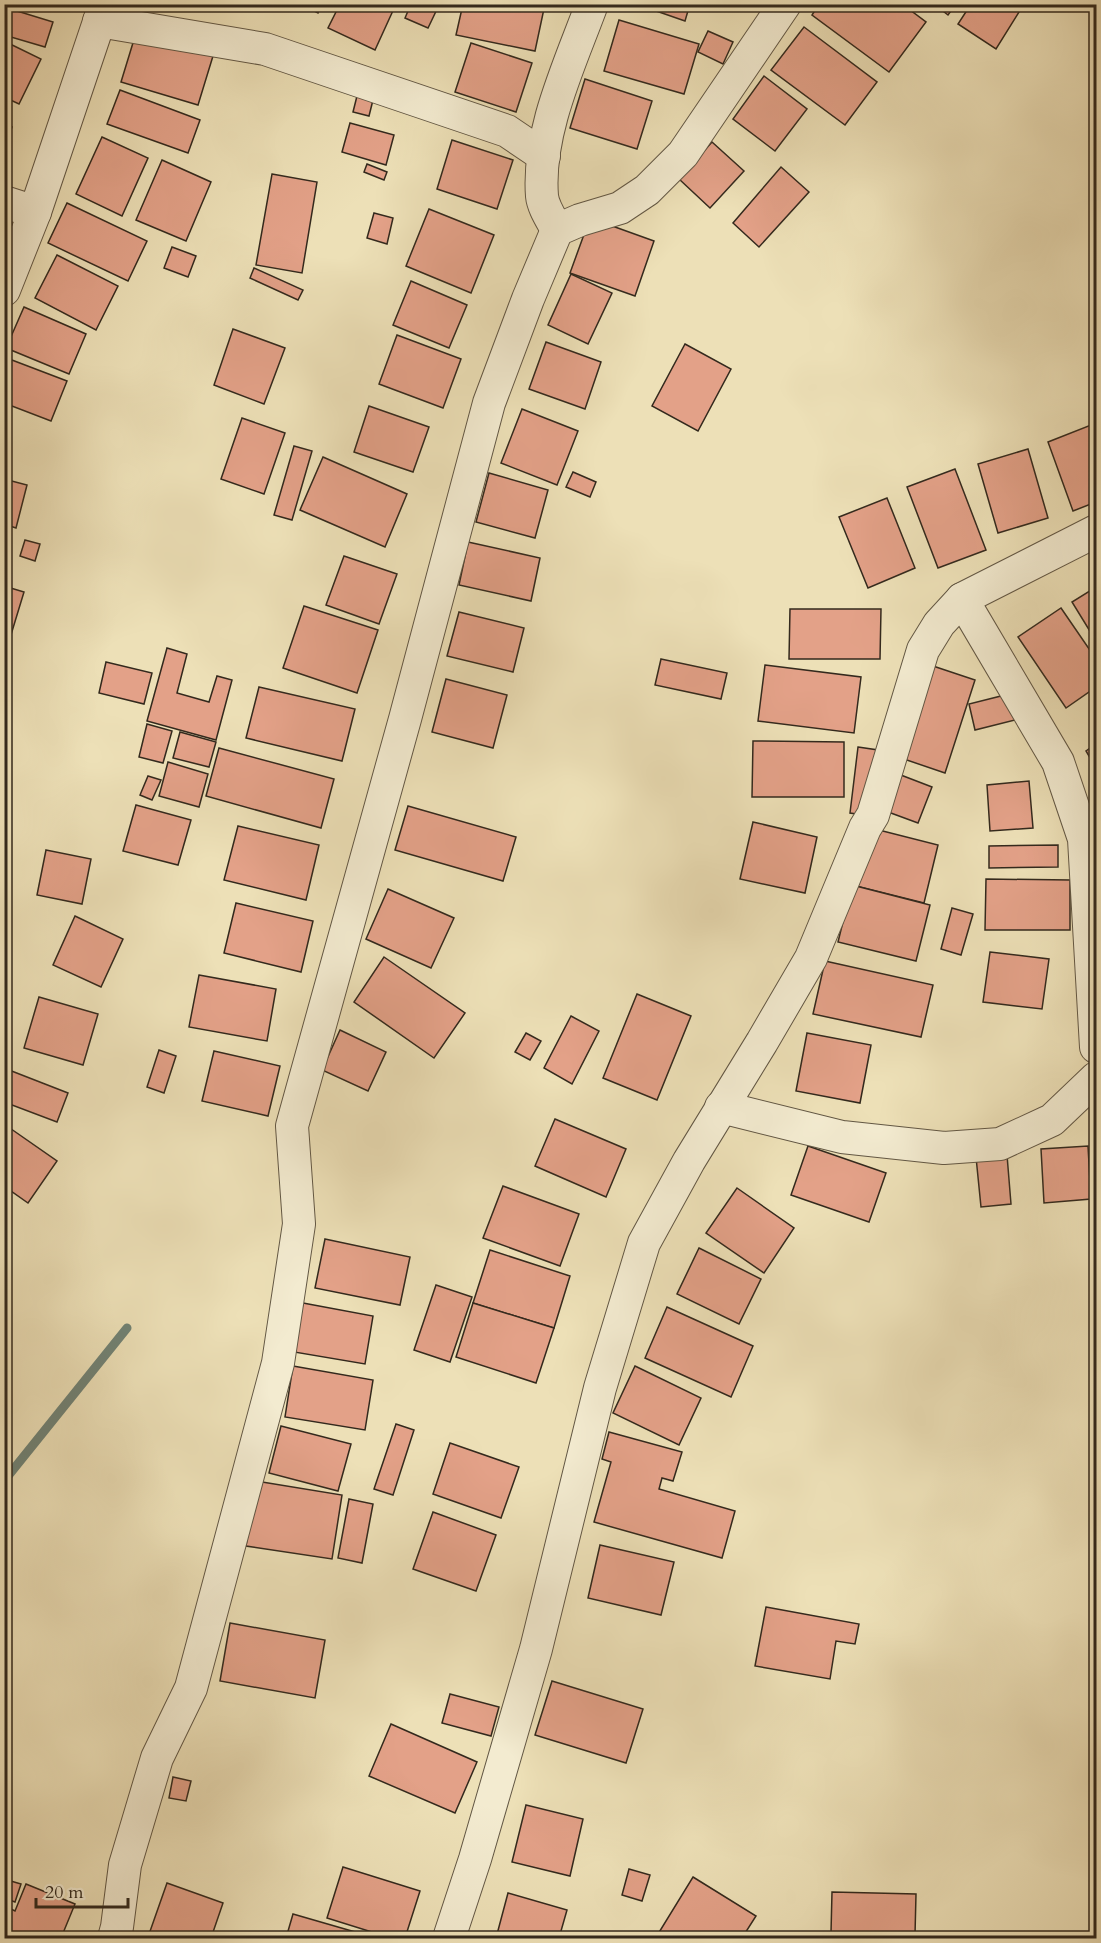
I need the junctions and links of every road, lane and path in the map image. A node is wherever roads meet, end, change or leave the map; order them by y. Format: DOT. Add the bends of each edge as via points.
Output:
graph roads {
  1 [pos="592,4"];
  2 [pos="785,4"];
  3 [pos="102,13"];
  4 [pos="544,156"];
  5 [pos="4,202"];
  6 [pos="35,213"];
  7 [pos="557,230"];
  8 [pos="4,290"];
  9 [pos="1096,531"];
  10 [pos="962,598"];
  11 [pos="1090,839"];
  12 [pos="1096,1047"];
  13 [pos="1096,1078"];
  14 [pos="721,1107"];
  15 [pos="114,1938"];
  16 [pos="449,1938"];
  1 -- 4 [label="street" via="555,104"];
  2 -- 7 [label="street" via="683,154 647,190 620,208"];
  3 -- 4 [label="street" via="265,49 507,131"];
  3 -- 6 [label="street"];
  4 -- 7 [label="street" via="542,198"];
  5 -- 6 [label="street"];
  6 -- 8 [label="street"];
  7 -- 15 [label="street" via="489,404 292,1126 299,1224 278,1363 191,1688 157,1758 125,1865"];
  9 -- 10 [label="street"];
  10 -- 11 [label="street" via="1058,762"];
  10 -- 14 [label="street" via="923,650 873,815 864,828 811,958"];
  11 -- 12 [label="street"];
  13 -- 14 [label="street" via="1052,1120 1000,1144 944,1148 842,1137"];
  14 -- 16 [label="street" via="644,1243 600,1388 536,1649"];
}
